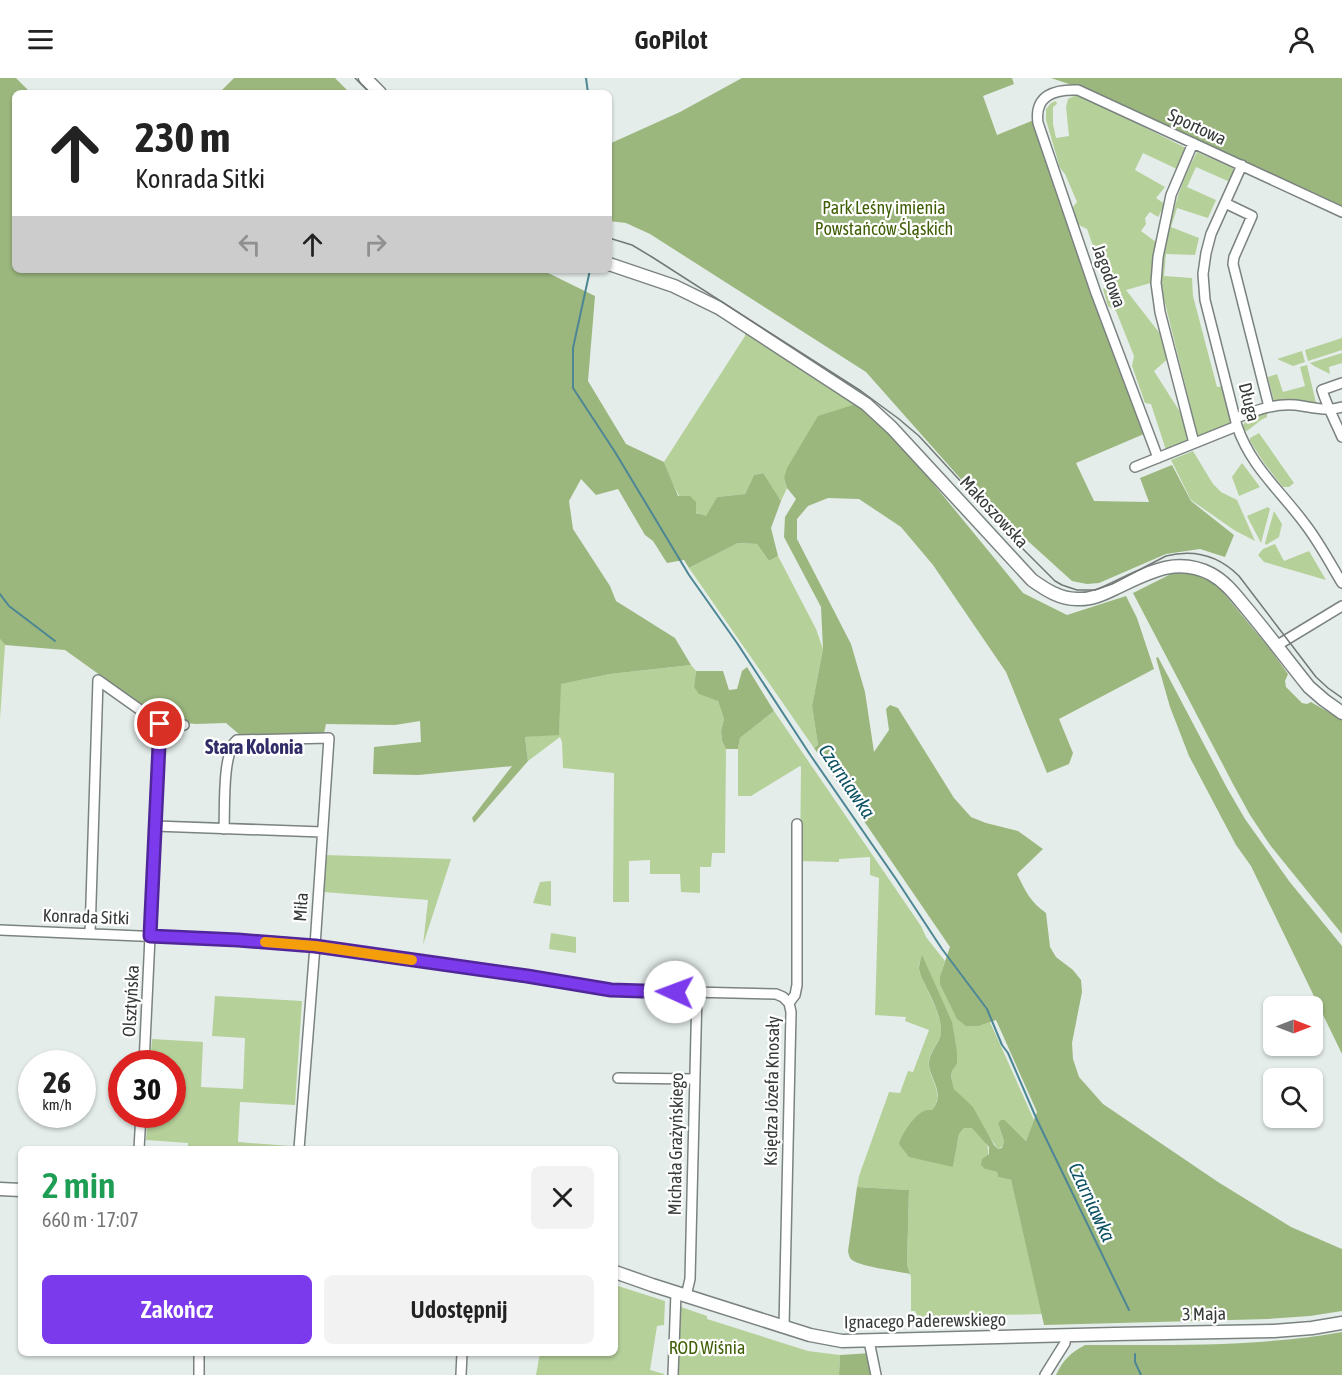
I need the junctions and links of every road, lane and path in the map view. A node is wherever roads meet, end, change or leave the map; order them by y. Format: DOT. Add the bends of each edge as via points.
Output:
graph roads {
  1 [pos="365,78"];
  2 [pos="377,90"];
  3 [pos="1039,104"];
  4 [pos="1193,143"];
  5 [pos="1242,165"];
  6 [pos="1225,202"];
  7 [pos="1342,212"];
  8 [pos="612,265"];
  9 [pos="1342,383"];
  10 [pos="1269,407"];
  11 [pos="1342,407"];
  12 [pos="1330,410"];
  13 [pos="1236,422"];
  14 [pos="1342,437"];
  15 [pos="1194,442"];
  16 [pos="1158,458"];
  17 [pos="1135,467"];
  18 [pos="1342,583"];
  19 [pos="1342,606"];
  20 [pos="1276,646"];
  21 [pos="1342,713"];
  22 [pos="160,724"];
  23 [pos="184,726"];
  24 [pos="797,824"];
  25 [pos="155,826"];
  26 [pos="224,829"];
  27 [pos="322,832"];
  28 [pos="0,930"];
  29 [pos="90,934"];
  30 [pos="150,936"];
  31 [pos="315,946"];
  32 [pos="696,992"];
  33 [pos="789,1003"];
  34 [pos="145,1050"];
  35 [pos="618,1077"];
  36 [pos="694,1079"];
  37 [pos="140,1128"];
  38 [pos="139,1146"];
  39 [pos="299,1146"];
  40 [pos="0,1189"];
  41 [pos="18,1190"];
  42 [pos="618,1273"];
  43 [pos="681,1294"];
  44 [pos="1342,1323"];
  45 [pos="784,1327"];
  46 [pos="1066,1335"];
  47 [pos="869,1341"];
  48 [pos="199,1356"];
  49 [pos="462,1356"];
  50 [pos="199,1375"];
  51 [pos="461,1375"];
  52 [pos="673,1375"];
  53 [pos="876,1375"];
  54 [pos="1045,1375"];
  1 -- 2 [label="main road"];
  3 -- 4 [label="street, Sportowa" via="1052,93 1078,90"];
  3 -- 16 [label="street, Jagodowa" via="1038,123"];
  4 -- 5 [label="street, Sportowa"];
  4 -- 15 [label="street" via="1171,195 1159,247 1156,283"];
  5 -- 6 [label="street, Długa"];
  5 -- 7 [label="street, Sportowa"];
  6 -- 10 [label="street, Długa" via="1252,216 1233,264"];
  6 -- 13 [label="street, Długa" via="1208,243 1203,288"];
  8 -- 20 [label="main road, Makoszowska" via="674,286 719,308 866,404 1032,580 1052,593 1078,600 1091,598 1162,568 1197,569 1229,587"];
  9 -- 12 [label="street" via="1322,390"];
  10 -- 12 [label="street" via="1296,405"];
  10 -- 13 [label="street"];
  11 -- 12 [label="street"];
  12 -- 14 [label="street"];
  13 -- 15 [label="street"];
  13 -- 18 [label="street, Długa" via="1251,458 1307,526"];
  15 -- 16 [label="street"];
  16 -- 17 [label="street"];
  19 -- 20 [label="street"];
  20 -- 21 [label="main road, Makoszowska" via="1309,687"];
  22 -- 23 [label="street"];
  22 -- 25 [label="street, Olsztyńska"];
  22 -- 29 [label="street" via="98,680"];
  24 -- 33 [label="street, Księdza Józefa Knosały" via="796,985"];
  25 -- 26 [label="street"];
  25 -- 30 [label="street, Olsztyńska"];
  26 -- 27 [label="street"];
  26 -- 27 [label="street, Miła" via="227,763 234,742 329,738"];
  27 -- 31 [label="street, Miła"];
  28 -- 29 [label="street, Konrada Sitki"];
  29 -- 30 [label="street, Konrada Sitki"];
  30 -- 31 [label="street, Konrada Sitki"];
  30 -- 34 [label="street, Olsztyńska"];
  31 -- 32 [label="street, Konrada Sitki" via="611,990"];
  31 -- 39 [label="street, Miła"];
  32 -- 33 [label="street, Konrada Sitki" via="776,994"];
  32 -- 36 [label="street, Michała Grażyńskiego"];
  33 -- 45 [label="street, Księdza Józefa Knosały"];
  35 -- 36 [label="street"];
  36 -- 43 [label="street, Michała Grażyńskiego" via="690,1279"];
  37 -- 38 [label="street"];
  40 -- 41 [label="main road"];
  42 -- 43 [label="main road, Ignacego Paderewskiego"];
  43 -- 45 [label="main road, Ignacego Paderewskiego"];
  43 -- 52 [label="street, Michała Grażyńskiego"];
  44 -- 46 [label="main road, 3 Maja" via="1274,1331"];
  45 -- 47 [label="main road, Ignacego Paderewskiego" via="832,1340"];
  46 -- 47 [label="main road, Ignacego Paderewskiego"];
  46 -- 54 [label="street"];
  47 -- 53 [label="street"];
  48 -- 50 [label="street"];
  49 -- 51 [label="street"];
}
